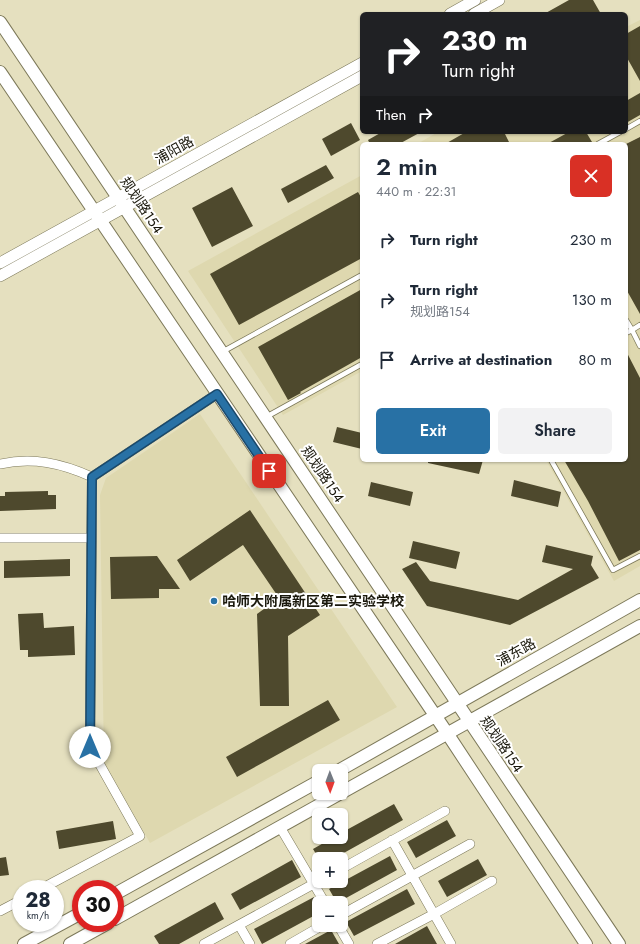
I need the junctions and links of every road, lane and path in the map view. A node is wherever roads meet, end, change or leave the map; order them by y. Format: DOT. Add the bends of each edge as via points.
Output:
graph roads {
  1 [pos="475,0"];
  2 [pos="499,0"];
  3 [pos="454,12"];
  4 [pos="478,12"];
  5 [pos="0,22"];
  6 [pos="360,64"];
  7 [pos="0,72"];
  8 [pos="360,77"];
  9 [pos="640,121"];
  10 [pos="628,128"];
  11 [pos="616,134"];
  12 [pos="602,142"];
  13 [pos="122,202"];
  14 [pos="97,216"];
  15 [pos="0,263"];
  16 [pos="0,276"];
  17 [pos="360,276"];
  18 [pos="628,323"];
  19 [pos="640,325"];
  20 [pos="632,330"];
  21 [pos="628,332"];
  22 [pos="640,346"];
  23 [pos="222,352"];
  24 [pos="360,365"];
  25 [pos="217,394"];
  26 [pos="266,417"];
  27 [pos="552,462"];
  28 [pos="0,464"];
  29 [pos="92,477"];
  30 [pos="0,538"];
  31 [pos="91,538"];
  32 [pos="640,556"];
  33 [pos="640,600"];
  34 [pos="640,626"];
  35 [pos="458,702"];
  36 [pos="435,716"];
  37 [pos="469,722"];
  38 [pos="447,733"];
  39 [pos="348,765"];
  40 [pos="312,785"];
  41 [pos="444,811"];
  42 [pos="280,827"];
  43 [pos="392,840"];
  44 [pos="470,844"];
  45 [pos="348,865"];
  46 [pos="312,876"];
  47 [pos="412,876"];
  48 [pos="58,880"];
  49 [pos="492,881"];
  50 [pos="312,884"];
  51 [pos="124,889"];
  52 [pos="12,905"];
  53 [pos="0,911"];
  54 [pos="348,911"];
  55 [pos="124,914"];
  56 [pos="434,914"];
  57 [pos="72,917"];
  58 [pos="239,925"];
  59 [pos="312,931"];
  60 [pos="92,932"];
  61 [pos="342,932"];
  62 [pos="24,944"];
  63 [pos="70,944"];
  64 [pos="204,944"];
  65 [pos="250,944"];
  66 [pos="290,944"];
  67 [pos="348,944"];
  68 [pos="377,944"];
  69 [pos="451,944"];
  70 [pos="586,944"];
  71 [pos="619,944"];
  1 -- 3 [label="street"];
  2 -- 4 [label="street"];
  5 -- 13 [label="main road, 规划路154"];
  6 -- 13 [label="street, 浦阳路"];
  7 -- 14 [label="main road"];
  8 -- 13 [label="street, 浦阳路"];
  9 -- 10 [label="lane"];
  11 -- 12 [label="lane"];
  13 -- 14 [label="street, 浦阳路"];
  13 -- 23 [label="main road, 规划路154"];
  14 -- 15 [label="street, 浦阳路"];
  14 -- 16 [label="street, 浦阳路"];
  14 -- 25 [label="main road"];
  17 -- 23 [label="lane"];
  18 -- 20 [label="lane"];
  19 -- 20 [label="lane"];
  20 -- 21 [label="lane"];
  20 -- 22 [label="lane"];
  23 -- 26 [label="main road, 规划路154"];
  24 -- 26 [label="lane"];
  25 -- 29 [label="street"];
  25 -- 36 [label="main road"];
  26 -- 35 [label="main road, 规划路154"];
  27 -- 32 [label="lane" via="613,570"];
  28 -- 29 [label="street" via="28,460 45,462"];
  29 -- 31 [label="street"];
  30 -- 31 [label="street"];
  31 -- 48 [label="street" via="90,747 140,836"];
  33 -- 35 [label="main road, 浦东路"];
  34 -- 37 [label="main road"];
  35 -- 36 [label="main road, 浦东路"];
  35 -- 37 [label="main road, 规划路154"];
  36 -- 38 [label="main road"];
  36 -- 39 [label="main road, 浦东路"];
  37 -- 38 [label="main road"];
  37 -- 71 [label="main road, 规划路154"];
  38 -- 42 [label="main road"];
  38 -- 70 [label="main road"];
  40 -- 51 [label="main road"];
  41 -- 43 [label="street"];
  42 -- 46 [label="street"];
  42 -- 55 [label="main road"];
  43 -- 45 [label="street"];
  43 -- 47 [label="street"];
  44 -- 47 [label="street"];
  47 -- 54 [label="street"];
  47 -- 56 [label="street"];
  49 -- 56 [label="street"];
  50 -- 58 [label="street"];
  52 -- 53 [label="street"];
  56 -- 68 [label="street"];
  56 -- 69 [label="street"];
  57 -- 62 [label="main road"];
  58 -- 64 [label="street"];
  58 -- 65 [label="street"];
  59 -- 66 [label="street"];
  60 -- 63 [label="main road"];
  61 -- 67 [label="street"];
}
